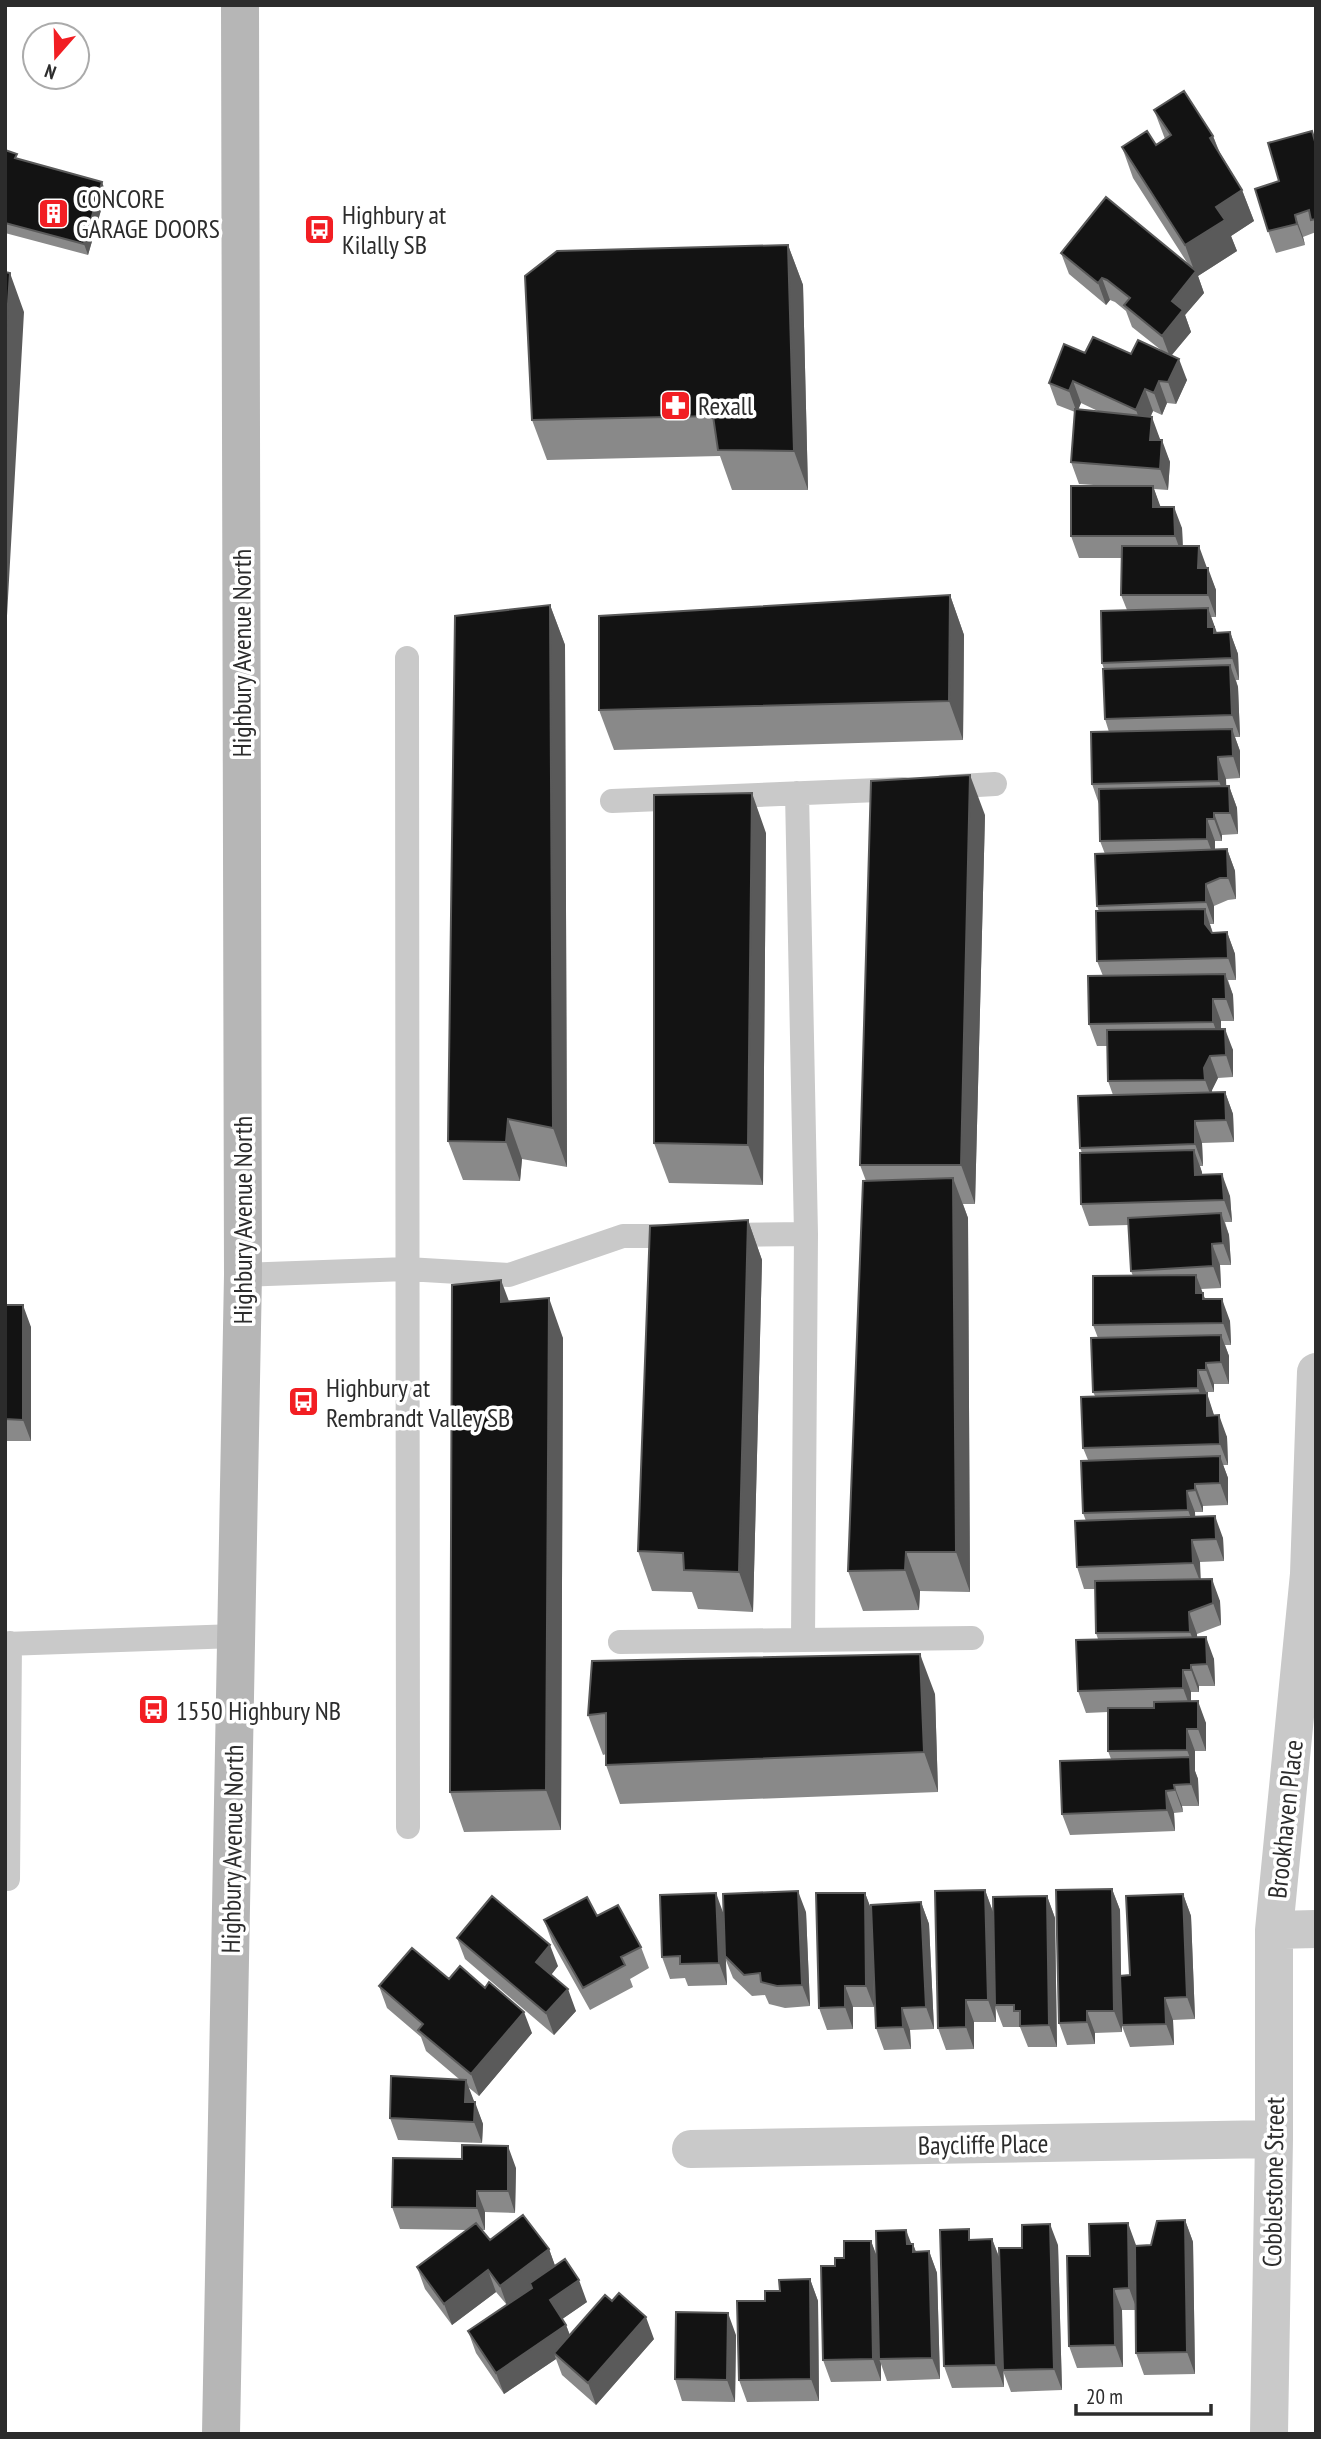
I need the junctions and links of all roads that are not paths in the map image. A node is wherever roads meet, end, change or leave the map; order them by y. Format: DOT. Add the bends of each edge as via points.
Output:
graph roads {
  1 [pos="240,5"];
  2 [pos="407,658"];
  3 [pos="995,784"];
  4 [pos="797,793"];
  5 [pos="612,801"];
  6 [pos="806,1234"];
  7 [pos="407,1269"];
  8 [pos="243,1275"];
  9 [pos="1316,1373"];
  10 [pos="236,1636"];
  11 [pos="972,1638"];
  12 [pos="803,1639"];
  13 [pos="620,1642"];
  14 [pos="8,1644"];
  15 [pos="408,1827"];
  16 [pos="8,1879"];
  17 [pos="1316,1929"];
  18 [pos="1274,1930"];
  19 [pos="1274,2139"];
  20 [pos="691,2149"];
  21 [pos="221,2434"];
  22 [pos="1269,2434"];
  1 -- 8 [label="main road, Highbury Avenue North"];
  2 -- 7 [label="lane"];
  3 -- 4 [label="lane"];
  4 -- 5 [label="lane"];
  4 -- 6 [label="lane"];
  6 -- 7 [label="lane" via="623,1236 509,1275"];
  6 -- 12 [label="lane"];
  7 -- 8 [label="lane"];
  7 -- 15 [label="lane"];
  8 -- 10 [label="main road, Highbury Avenue North"];
  9 -- 18 [label="street, Brookhaven Place" via="1309,1574"];
  10 -- 14 [label="lane"];
  10 -- 21 [label="main road, Highbury Avenue North"];
  11 -- 12 [label="lane"];
  12 -- 13 [label="lane"];
  14 -- 16 [label="lane"];
  17 -- 18 [label="street"];
  18 -- 19 [label="street, Cobblestone Street"];
  19 -- 20 [label="street, Baycliffe Place"];
  19 -- 22 [label="street, Cobblestone Street"];
}
